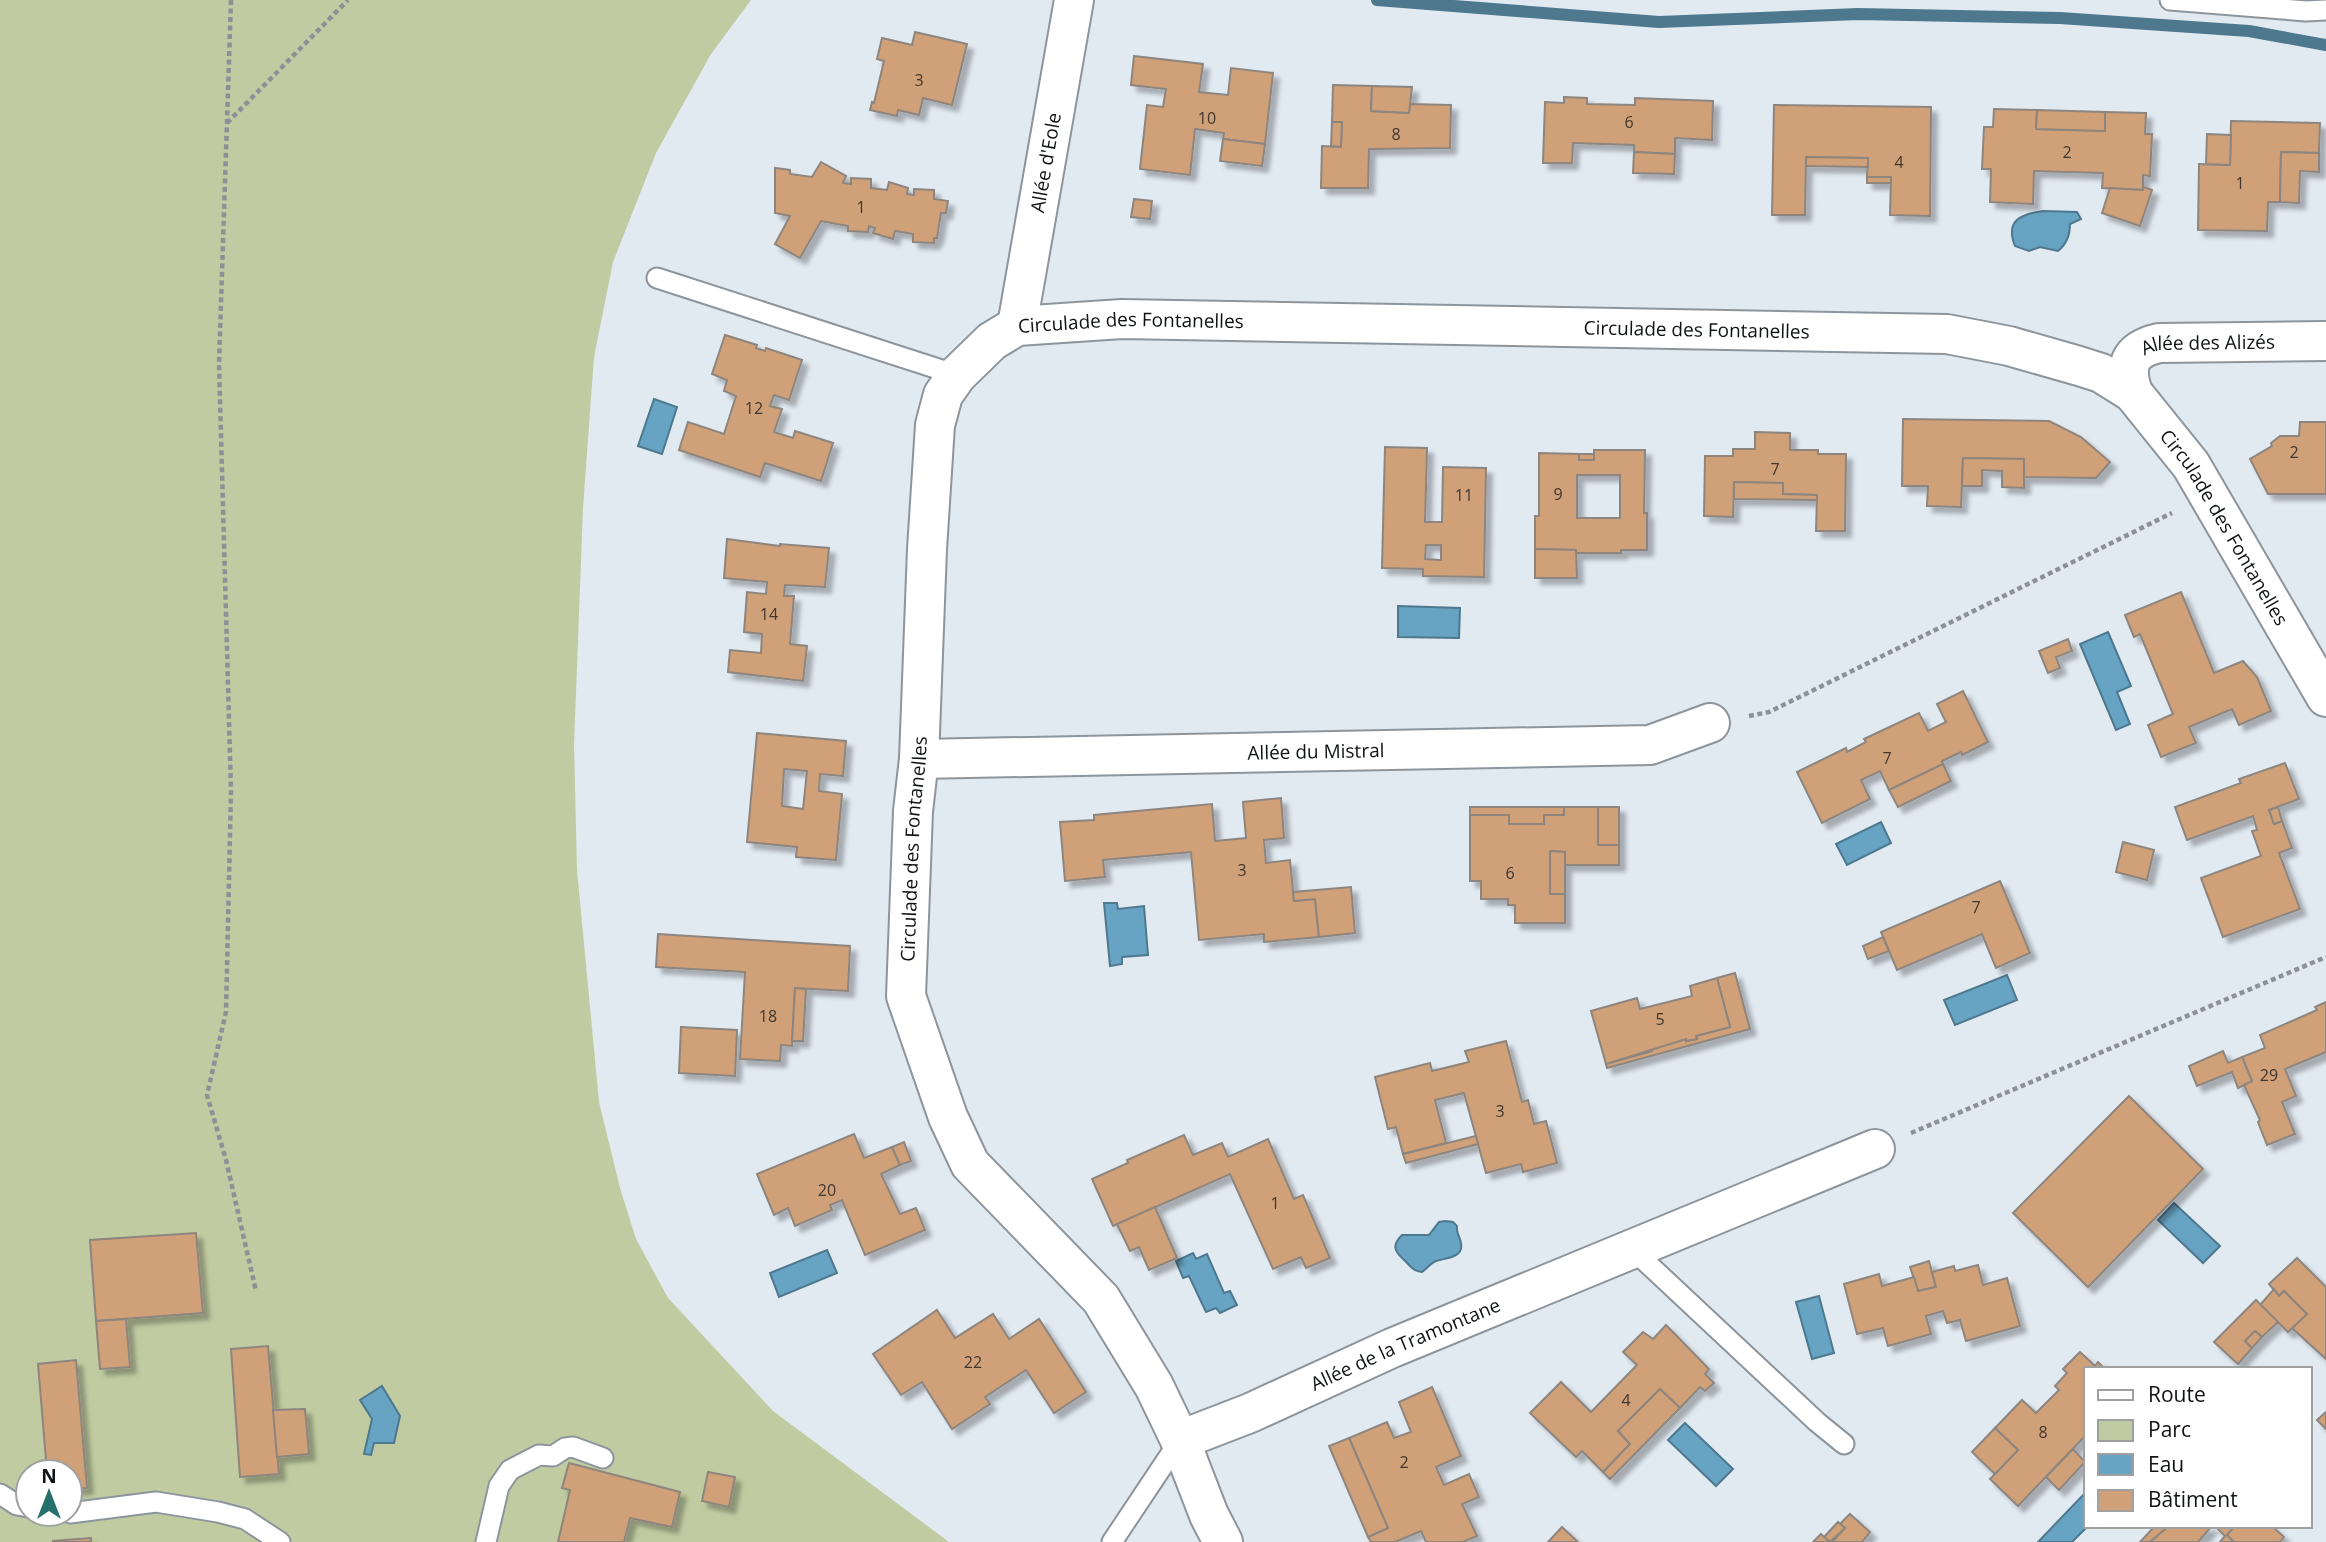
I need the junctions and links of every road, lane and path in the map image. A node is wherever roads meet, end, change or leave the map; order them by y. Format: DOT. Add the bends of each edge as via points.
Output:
graph roads {
  1 [pos="231,0"];
  2 [pos="348,0"];
  3 [pos="1074,0"];
  4 [pos="2170,0"];
  5 [pos="2326,10"];
  6 [pos="226,124"];
  7 [pos="657,278"];
  8 [pos="1017,326"];
  9 [pos="2326,341"];
  10 [pos="957,375"];
  11 [pos="2133,393"];
  12 [pos="2208,495"];
  13 [pos="2326,697"];
  14 [pos="1710,723"];
  15 [pos="919,759"];
  16 [pos="2326,957"];
  17 [pos="1875,1149"];
  18 [pos="1632,1248"];
  19 [pos="256,1292"];
  20 [pos="1180,1440"];
  21 [pos="1844,1444"];
  22 [pos="603,1458"];
  23 [pos="84,1511"];
  24 [pos="280,1542"];
  25 [pos="486,1542"];
  26 [pos="1112,1542"];
  27 [pos="1223,1542"];
  1 -- 6 [label="path"];
  2 -- 6 [label="path"];
  3 -- 8 [label="street, Allée d'Eole"];
  4 -- 5 [label="lane"];
  6 -- 19 [label="path" via="219,364 231,791 226,1012 207,1095"];
  7 -- 10 [label="lane"];
  8 -- 10 [label="street, Circulade des Fontanelles" via="992,341"];
  8 -- 11 [label="street, Circulade des Fontanelles" via="1122,319 1947,334 2079,366 2101,373"];
  9 -- 11 [label="street, Allée des Alizés" via="2147,346 2131,358"];
  10 -- 15 [label="street, Circulade des Fontanelles" via="943,395 935,425"];
  11 -- 12 [label="street, Circulade des Fontanelles"];
  12 -- 13 [label="street, Circulade des Fontanelles"];
  12 -- 14 [label="path" via="1769,712"];
  14 -- 15 [label="street, Allée du Mistral" via="1650,745"];
  15 -- 20 [label="street, Circulade des Fontanelles" via="906,996 948,1117 970,1164 1101,1299 1142,1364"];
  16 -- 17 [label="path"];
  17 -- 18 [label="street, Allée de la Tramontane"];
  18 -- 20 [label="street, Allée de la Tramontane"];
  18 -- 21 [label="lane"];
  20 -- 26 [label="lane"];
  20 -- 27 [label="street, Circulade des Fontanelles"];
  22 -- 25 [label="lane" via="565,1448 510,1470 499,1486"];
  23 -- 24 [label="lane" via="156,1502 245,1519"];
}
